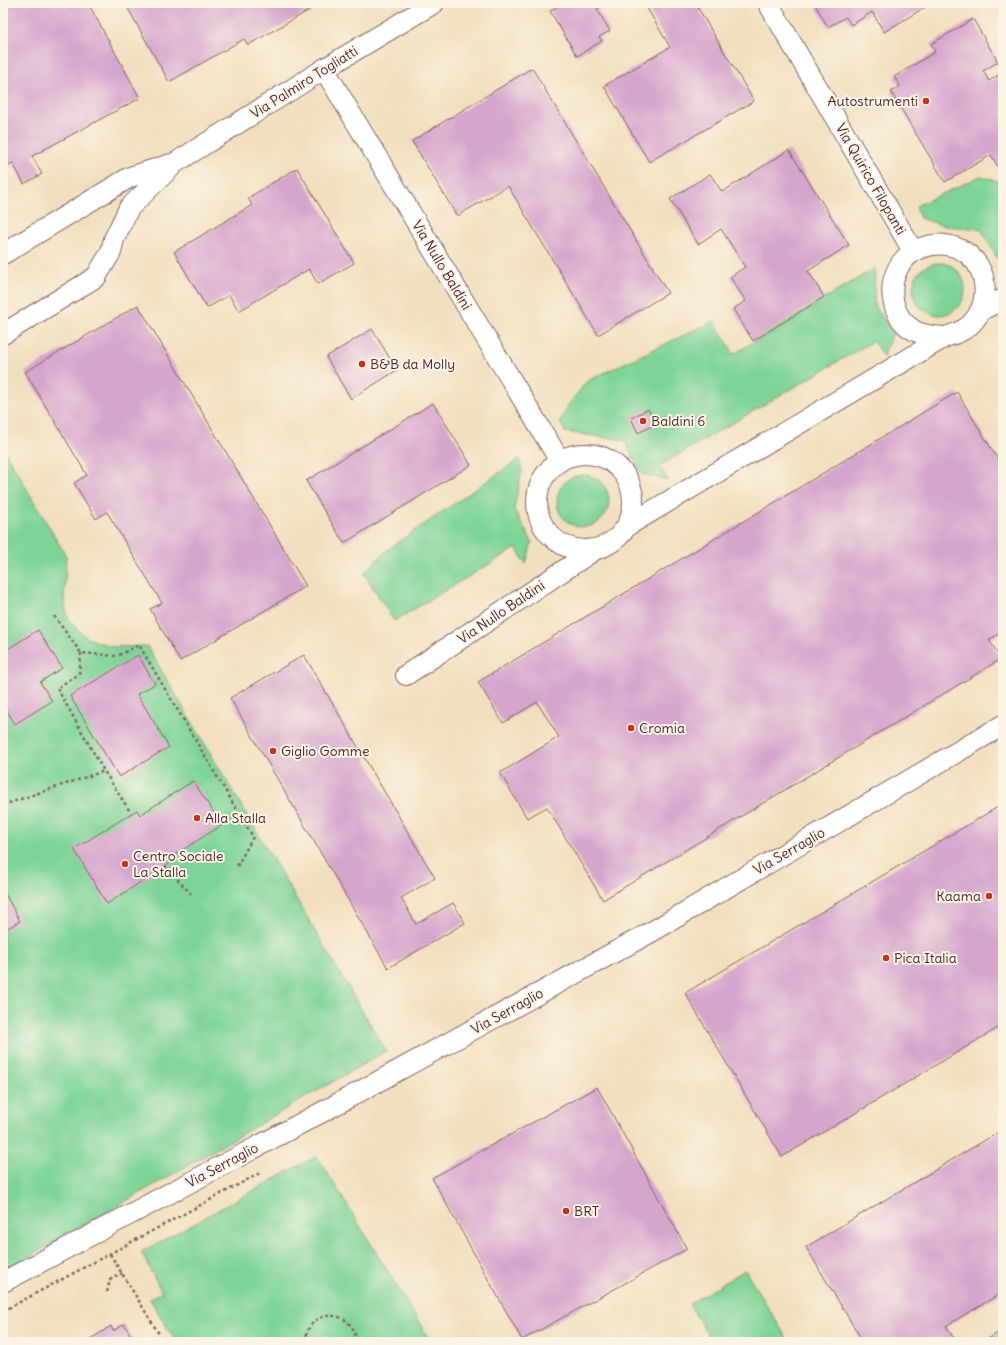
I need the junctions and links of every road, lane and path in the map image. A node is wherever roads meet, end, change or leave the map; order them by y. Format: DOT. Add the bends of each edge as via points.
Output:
graph roads {
  1 [pos="434,3"];
  2 [pos="768,3"];
  3 [pos="324,69"];
  4 [pos="175,162"];
  5 [pos="913,251"];
  6 [pos="3,254"];
  7 [pos="1003,298"];
  8 [pos="980,311"];
  9 [pos="3,334"];
  10 [pos="945,337"];
  11 [pos="801,422"];
  12 [pos="560,460"];
  13 [pos="627,526"];
  14 [pos="596,548"];
  15 [pos="54,616"];
  16 [pos="81,653"];
  17 [pos="406,675"];
  18 [pos="1003,725"];
  19 [pos="104,771"];
  20 [pos="3,805"];
  21 [pos="131,813"];
  22 [pos="165,866"];
  23 [pos="236,868"];
  24 [pos="192,894"];
  25 [pos="262,1172"];
  26 [pos="110,1254"];
  27 [pos="122,1273"];
  28 [pos="3,1282"];
  29 [pos="106,1292"];
  30 [pos="3,1311"];
  31 [pos="164,1342"];
  32 [pos="306,1342"];
  33 [pos="356,1342"];
  1 -- 3 [label="street, Via Palmiro Togliatti"];
  2 -- 5 [label="street, Via Quirico Filopanti"];
  3 -- 4 [label="street, Via Palmiro Togliatti"];
  3 -- 12 [label="street, Via Nullo Baldini"];
  4 -- 6 [label="street, Via Palmiro Togliatti" via="130,177"];
  4 -- 9 [label="street, Via Palmiro Togliatti" via="129,208 114,239 111,252 96,277"];
  5 -- 8 [label="street, Via Quirico Filopanti" via="927,245 942,244 956,248 969,256 984,282 985,297"];
  5 -- 10 [label="street, Via Quirico Filopanti" via="902,262 894,276 891,291 894,306 902,320 914,330 929,336"];
  7 -- 8 [label="street, Via Quirico Filopanti"];
  8 -- 10 [label="street, Via Quirico Filopanti" via="972,323 959,333"];
  10 -- 11 [label="street, Via Quirico Filopanti"];
  11 -- 13 [label="street, Via Nullo Baldini"];
  12 -- 13 [label="street, Via Nullo Baldini" via="574,454 590,454 606,458 618,467 628,480 633,495 632,511"];
  12 -- 14 [label="street, Via Nullo Baldini" via="548,470 540,483 538,513 544,527 566,546 581,550"];
  13 -- 14 [label="street, Via Nullo Baldini" via="608,544"];
  14 -- 17 [label="street, Via Nullo Baldini"];
  15 -- 16 [label="path"];
  16 -- 19 [label="path" via="79,674 57,688"];
  16 -- 23 [label="path" via="117,656 139,645 253,837"];
  18 -- 28 [label="street, Via Serraglio" via="653,931"];
  19 -- 20 [label="path"];
  19 -- 21 [label="path"];
  22 -- 24 [label="path"];
  25 -- 26 [label="path"];
  26 -- 27 [label="path"];
  26 -- 30 [label="path"];
  27 -- 29 [label="path" via="110,1280"];
  27 -- 31 [label="path"];
  32 -- 33 [label="path" via="311,1325 324,1316 332,1315 347,1321 353,1328"];
}
